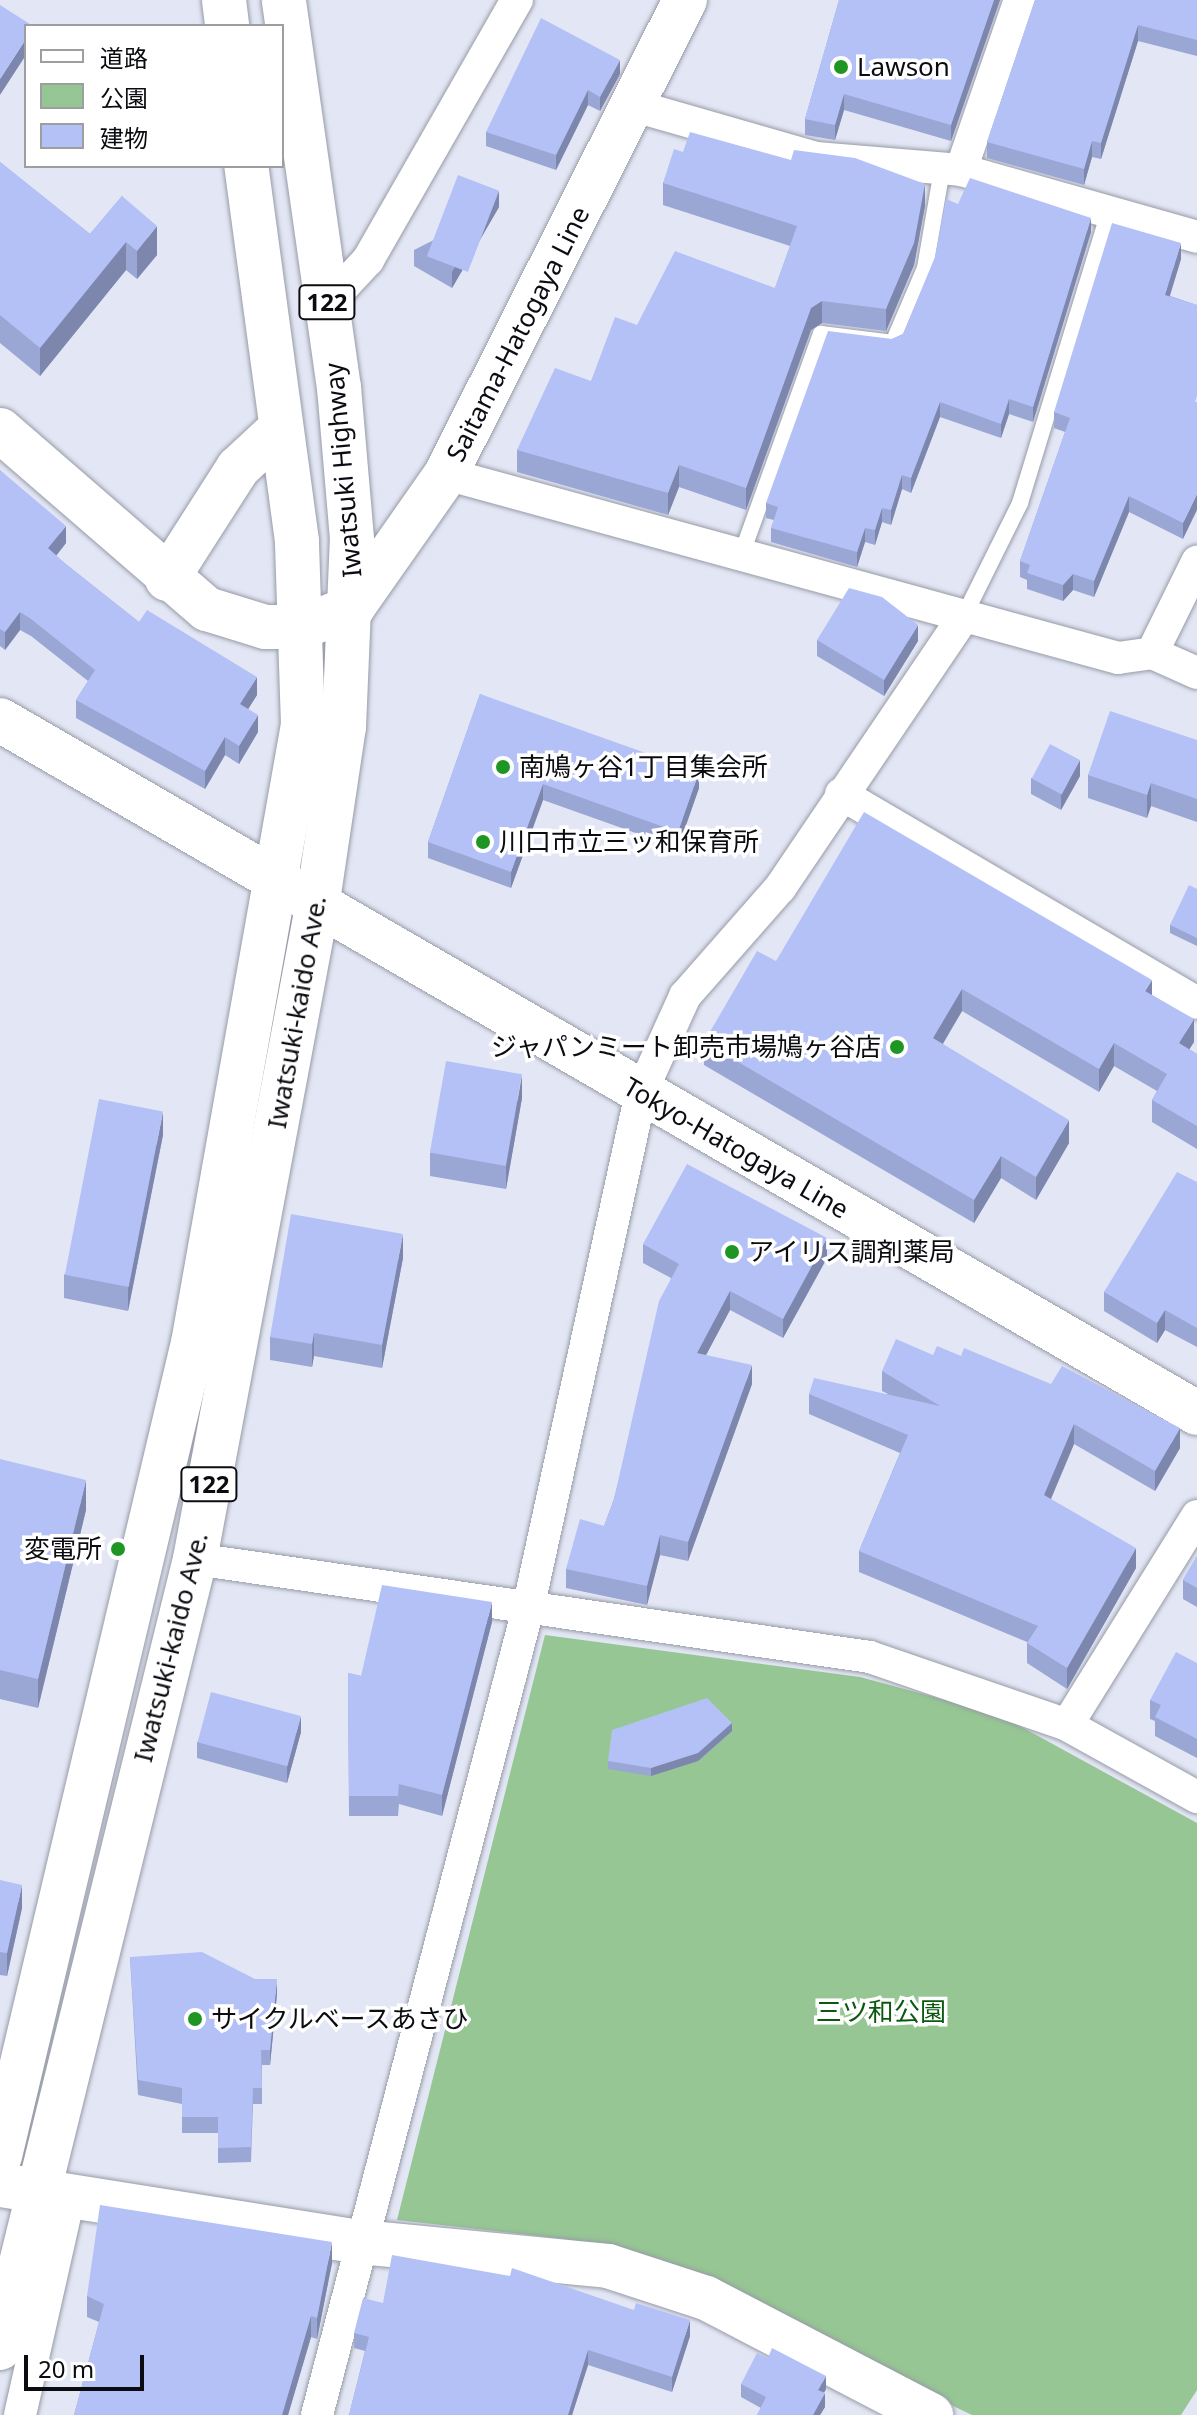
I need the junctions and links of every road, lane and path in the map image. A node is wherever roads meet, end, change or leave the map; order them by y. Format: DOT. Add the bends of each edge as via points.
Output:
graph roads {
  1 [pos="224,0"];
  2 [pos="284,0"];
  3 [pos="517,0"];
  4 [pos="685,0"];
  5 [pos="1020,0"];
  6 [pos="227,24"];
  7 [pos="635,106"];
  8 [pos="246,168"];
  9 [pos="952,170"];
  10 [pos="1109,212"];
  11 [pos="1197,237"];
  12 [pos="328,303"];
  13 [pos="281,428"];
  14 [pos="0,430"];
  15 [pos="446,474"];
  16 [pos="742,553"];
  17 [pos="1197,562"];
  18 [pos="167,579"];
  19 [pos="353,607"];
  20 [pos="964,616"];
  21 [pos="302,627"];
  22 [pos="1152,653"];
  23 [pos="1197,673"];
  24 [pos="0,720"];
  25 [pos="841,794"];
  26 [pos="276,883"];
  27 [pos="317,907"];
  28 [pos="1197,1003"];
  29 [pos="641,1093"];
  30 [pos="1197,1413"];
  31 [pos="1197,1516"];
  32 [pos="195,1559"];
  33 [pos="528,1609"];
  34 [pos="1067,1725"];
  35 [pos="1197,1797"];
  36 [pos="0,2156"];
  37 [pos="36,2189"];
  38 [pos="360,2242"];
  39 [pos="0,2348"];
  40 [pos="20,2415"];
  41 [pos="317,2415"];
  42 [pos="931,2415"];
  1 -- 6 [label="main road"];
  2 -- 12 [label="main road, Iwatsuki Highway / 122"];
  3 -- 12 [label="street" via="368,260"];
  4 -- 7 [label="main road, Saitama-Hatogaya Line"];
  5 -- 9 [label="street"];
  7 -- 9 [label="street" via="816,158"];
  7 -- 15 [label="main road, Saitama-Hatogaya Line"];
  8 -- 13 [label="main road, Iwatsuki Highway / 122"];
  9 -- 10 [label="street"];
  9 -- 16 [label="lane" via="925,268 893,343 821,334"];
  10 -- 11 [label="street"];
  10 -- 20 [label="lane" via="1020,503"];
  12 -- 19 [label="main road, Iwatsuki Highway / 122"];
  13 -- 18 [label="main road" via="238,468"];
  13 -- 21 [label="main road, Iwatsuki Highway / 122"];
  14 -- 18 [label="main road"];
  15 -- 16 [label="street"];
  15 -- 19 [label="main road, Saitama-Hatogaya Line"];
  16 -- 20 [label="street"];
  17 -- 22 [label="street"];
  18 -- 21 [label="main road" via="236,622"];
  19 -- 21 [label="main road"];
  19 -- 27 [label="main road, Iwatsuki-kaido Ave. / 122"];
  20 -- 22 [label="street" via="1118,658"];
  20 -- 25 [label="street"];
  21 -- 26 [label="main road, Iwatsuki-kaido Ave. / 122" via="303,725"];
  22 -- 23 [label="street"];
  24 -- 26 [label="main road, Tokyo-Hatogaya Line"];
  25 -- 28 [label="street"];
  25 -- 29 [label="street" via="780,888 685,996"];
  26 -- 27 [label="main road, Tokyo-Hatogaya Line"];
  26 -- 36 [label="main road, Iwatsuki-kaido Ave. / 122" via="193,1343"];
  27 -- 29 [label="main road, Tokyo-Hatogaya Line"];
  27 -- 32 [label="main road, Iwatsuki-kaido Ave. / 122"];
  29 -- 30 [label="main road, Tokyo-Hatogaya Line"];
  29 -- 33 [label="street"];
  31 -- 34 [label="street"];
  32 -- 33 [label="street"];
  32 -- 37 [label="main road, Iwatsuki-kaido Ave. / 122"];
  33 -- 34 [label="street" via="870,1657"];
  33 -- 38 [label="street"];
  34 -- 35 [label="street"];
  37 -- 38 [label="main road"];
  37 -- 39 [label="main road, Iwatsuki-kaido Ave. / 122"];
  37 -- 40 [label="street"];
  38 -- 41 [label="street"];
  38 -- 42 [label="main road" via="608,2266 706,2298"];
}
